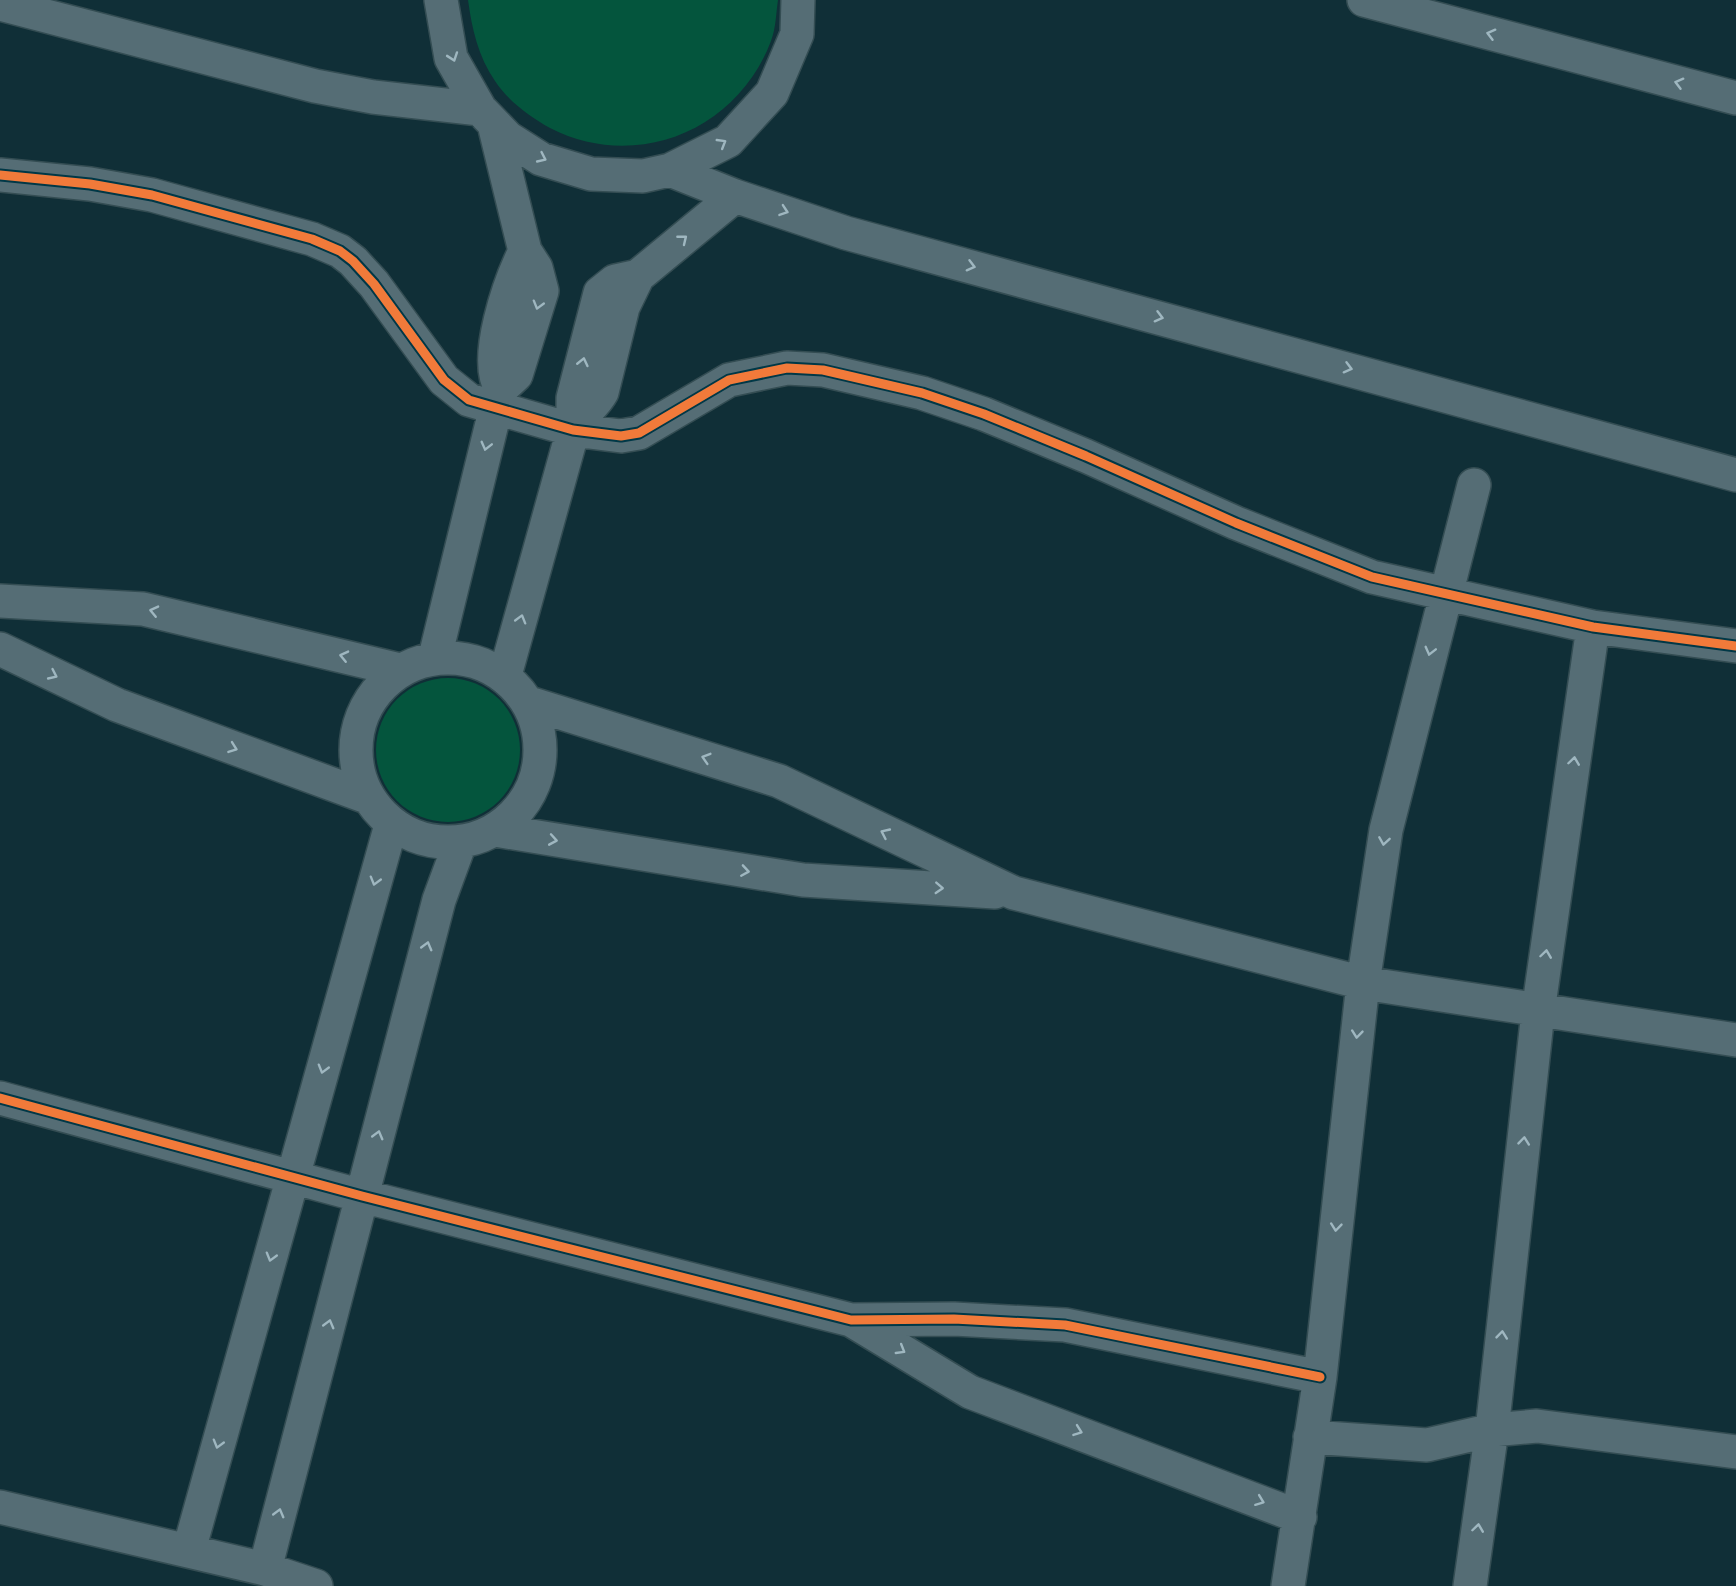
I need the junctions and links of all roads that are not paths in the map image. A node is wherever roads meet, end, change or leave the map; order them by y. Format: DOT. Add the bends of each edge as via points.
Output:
graph roads {
  1 [pos="441,0"];
  2 [pos="798,0"];
  3 [pos="1364,0"];
  4 [pos="0,4"];
  5 [pos="1736,98"];
  6 [pos="487,117"];
  7 [pos="670,170"];
  8 [pos="0,175"];
  9 [pos="735,196"];
  10 [pos="498,398"];
  11 [pos="576,424"];
  12 [pos="1736,475"];
  13 [pos="1474,484"];
  14 [pos="1445,594"];
  15 [pos="0,601"];
  16 [pos="1593,627"];
  17 [pos="1736,646"];
  18 [pos="0,650"];
  19 [pos="435,657"];
  20 [pos="400,670"];
  21 [pos="505,675"];
  22 [pos="529,703"];
  23 [pos="367,797"];
  24 [pos="391,825"];
  25 [pos="495,830"];
  26 [pos="460,843"];
  27 [pos="1014,893"];
  28 [pos="1363,983"];
  29 [pos="1538,1012"];
  30 [pos="1736,1040"];
  31 [pos="0,1098"];
  32 [pos="293,1177"];
  33 [pos="362,1196"];
  34 [pos="851,1320"];
  35 [pos="1320,1377"];
  36 [pos="1492,1430"];
  37 [pos="1310,1437"];
  38 [pos="1736,1452"];
  39 [pos="0,1507"];
  40 [pos="1300,1517"];
  41 [pos="189,1550"];
  42 [pos="265,1569"];
  43 [pos="316,1586"];
  44 [pos="1288,1586"];
  45 [pos="1470,1586"];
  1 -- 6 [label="street, one-way" via="451,58"];
  7 -- 2 [label="street, one-way" via="728,141 772,93 797,34"];
  5 -- 3 [label="street, one-way"];
  4 -- 6 [label="street" via="315,86"];
  6 -- 7 [label="street, one-way" via="508,138 542,159 591,174 643,176"];
  6 -- 10 [label="street, one-way" via="525,251 536,268 542,291 516,375"];
  7 -- 9 [label="street"];
  8 -- 10 [label="street" via="152,195 312,239 340,251 374,284 444,380 469,400"];
  11 -- 9 [label="street, one-way" via="602,392 623,307 638,276"];
  9 -- 12 [label="street, one-way" via="846,233"];
  10 -- 11 [label="street"];
  10 -- 19 [label="street, one-way"];
  11 -- 14 [label="street" via="621,436 639,433 729,380 787,368 823,370 922,393 984,414 1342,567"];
  21 -- 11 [label="street, one-way"];
  13 -- 14 [label="street"];
  14 -- 16 [label="street"];
  14 -- 28 [label="street, one-way" via="1386,830"];
  20 -- 15 [label="street, one-way" via="143,609"];
  16 -- 17 [label="street"];
  29 -- 16 [label="street, one-way"];
  18 -- 23 [label="street, one-way" via="117,705"];
  19 -- 20 [label="street"];
  19 -- 21 [label="street" via="472,659"];
  20 -- 23 [label="street" via="373,694 357,727 355,763"];
  21 -- 22 [label="street"];
  22 -- 25 [label="street" via="541,737 538,773 523,806"];
  27 -- 22 [label="street, one-way" via="779,781"];
  23 -- 24 [label="street"];
  24 -- 26 [label="street" via="424,840"];
  24 -- 32 [label="street, one-way"];
  25 -- 26 [label="street"];
  25 -- 27 [label="street, one-way" via="802,880"];
  33 -- 26 [label="street, one-way" via="439,900"];
  27 -- 28 [label="street"];
  28 -- 29 [label="street"];
  28 -- 35 [label="street, one-way"];
  29 -- 30 [label="street"];
  36 -- 29 [label="street, one-way"];
  31 -- 32 [label="street"];
  32 -- 33 [label="street"];
  32 -- 41 [label="street, one-way"];
  33 -- 34 [label="street"];
  42 -- 33 [label="street, one-way"];
  34 -- 35 [label="street" via="954,1319 1065,1325"];
  34 -- 40 [label="street, one-way" via="970,1392"];
  35 -- 37 [label="street"];
  36 -- 37 [label="street" via="1426,1445"];
  36 -- 38 [label="street" via="1537,1426"];
  45 -- 36 [label="street, one-way"];
  37 -- 40 [label="street"];
  39 -- 41 [label="street"];
  40 -- 44 [label="street"];
  41 -- 42 [label="street"];
  42 -- 43 [label="street"];
}
